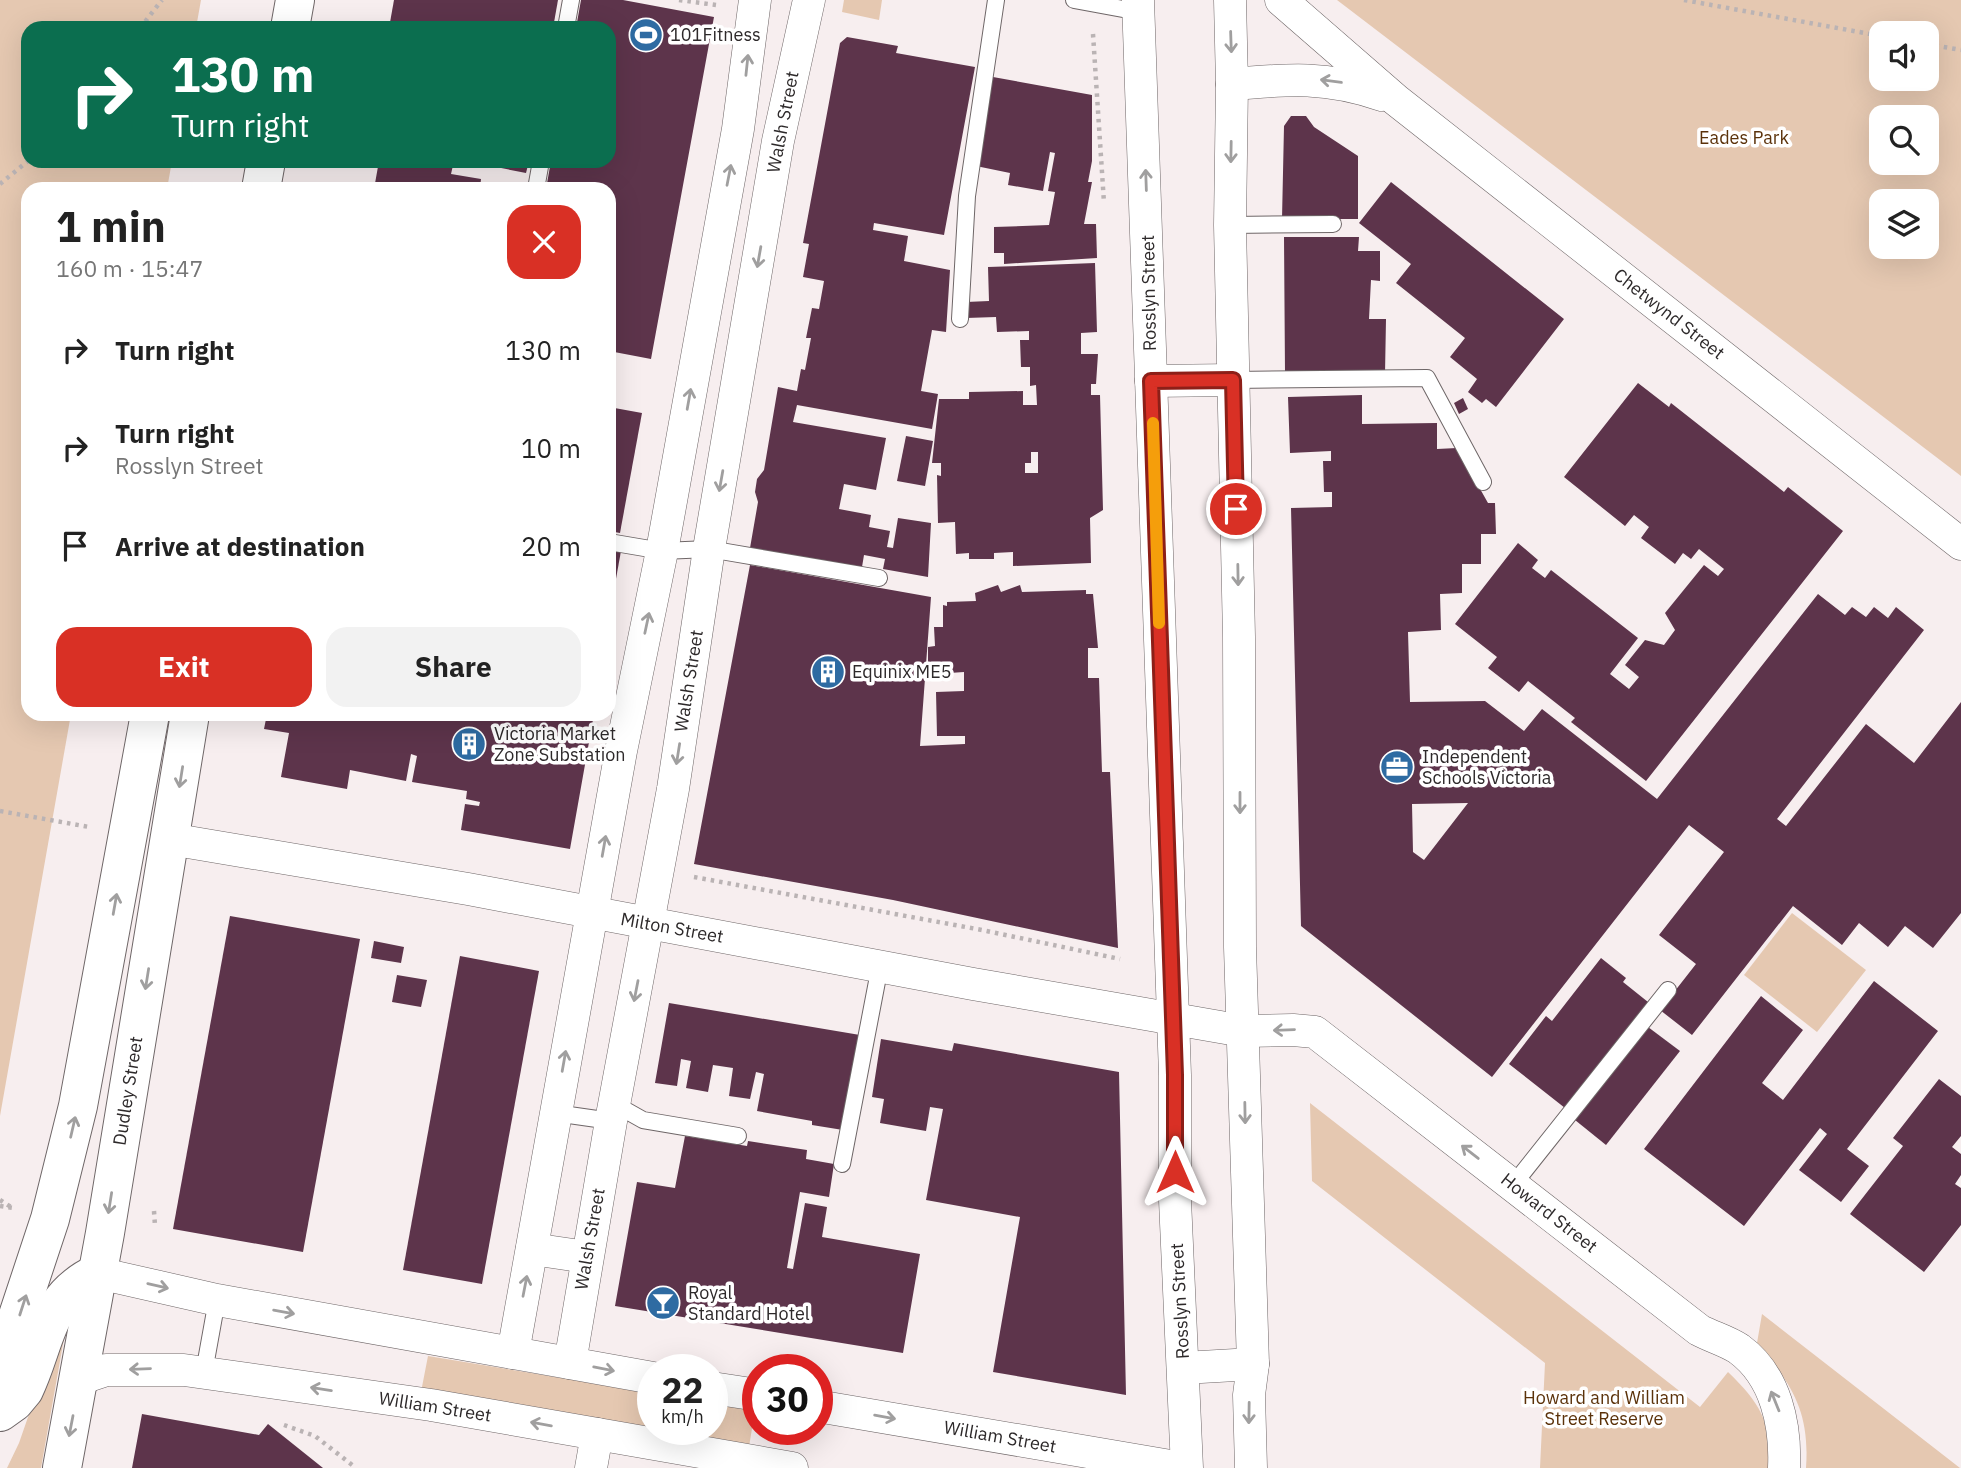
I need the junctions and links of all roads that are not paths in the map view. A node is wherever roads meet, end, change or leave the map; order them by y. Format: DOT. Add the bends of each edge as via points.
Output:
graph roads {
  1 [pos="295,0"];
  2 [pos="571,0"];
  3 [pos="754,0"];
  4 [pos="809,0"];
  5 [pos="996,0"];
  6 [pos="1074,0"];
  7 [pos="1230,0"];
  8 [pos="1281,0"];
  9 [pos="1139,6"];
  10 [pos="291,21"];
  11 [pos="567,21"];
  12 [pos="1232,84"];
  13 [pos="1396,100"];
  14 [pos="742,104"];
  15 [pos="783,111"];
  16 [pos="1333,224"];
  17 [pos="1230,225"];
  18 [pos="960,319"];
  19 [pos="1233,380"];
  20 [pos="1151,381"];
  21 [pos="1483,482"];
  22 [pos="1955,538"];
  23 [pos="616,543"];
  24 [pos="709,549"];
  25 [pos="662,551"];
  26 [pos="879,578"];
  27 [pos="149,721"];
  28 [pos="189,721"];
  29 [pos="170,839"];
  30 [pos="592,913"];
  31 [pos="648,924"];
  32 [pos="880,965"];
  33 [pos="1668,990"];
  34 [pos="1173,1019"];
  35 [pos="1243,1031"];
  36 [pos="555,1113"];
  37 [pos="611,1121"];
  38 [pos="738,1136"];
  39 [pos="842,1164"];
  40 [pos="1513,1185"];
  41 [pos="532,1249"];
  42 [pos="587,1258"];
  43 [pos="98,1273"];
  44 [pos="217,1300"];
  45 [pos="513,1353"];
  46 [pos="570,1363"];
  47 [pos="1254,1364"];
  48 [pos="1183,1367"];
  49 [pos="0,1370"];
  50 [pos="204,1372"];
  51 [pos="637,1375"];
  52 [pos="79,1383"];
  53 [pos="833,1409"];
  54 [pos="0,1412"];
  55 [pos="597,1434"];
  56 [pos="676,1458"];
  57 [pos="62,1468"];
  58 [pos="591,1468"];
  59 [pos="792,1468"];
  60 [pos="1184,1468"];
  61 [pos="1251,1468"];
  62 [pos="1784,1468"];
  1 -- 10 [label="main road"];
  2 -- 11 [label="lane"];
  14 -- 3 [label="street, one-way"];
  4 -- 15 [label="street, Walsh Street"];
  5 -- 18 [label="lane" via="967,196"];
  6 -- 9 [label="lane"];
  7 -- 12 [label="street, one-way"];
  8 -- 13 [label="street, Chetwynd Street"];
  20 -- 9 [label="street, Rosslyn Street, one-way"];
  13 -- 12 [label="street, Chetwynd Street, one-way" via="1316,79"];
  12 -- 17 [label="street, one-way"];
  13 -- 22 [label="street, Chetwynd Street"];
  14 -- 15 [label="street"];
  25 -- 14 [label="street, one-way"];
  15 -- 24 [label="street, Walsh Street, one-way"];
  16 -- 17 [label="lane"];
  17 -- 19 [label="street"];
  19 -- 20 [label="street"];
  19 -- 21 [label="lane" via="1427,378"];
  19 -- 35 [label="street, one-way"];
  20 -- 34 [label="street, Rosslyn Street"];
  23 -- 25 [label="lane"];
  24 -- 25 [label="lane"];
  24 -- 26 [label="lane"];
  24 -- 31 [label="street, Walsh Street, one-way"];
  30 -- 25 [label="street, one-way"];
  49 -- 27 [label="main road, one-way" via="57,1194 78,1105"];
  28 -- 29 [label="main road, Dudley Street, one-way"];
  29 -- 30 [label="street, Milton Street"];
  29 -- 43 [label="main road, Dudley Street, one-way"];
  30 -- 31 [label="street, Milton Street"];
  36 -- 30 [label="street, one-way"];
  31 -- 32 [label="street, Milton Street"];
  31 -- 37 [label="street, Walsh Street, one-way"];
  32 -- 34 [label="street, Milton Street"];
  32 -- 39 [label="lane"];
  33 -- 40 [label="lane"];
  34 -- 35 [label="street, Howard Street"];
  34 -- 48 [label="street, Rosslyn Street"];
  40 -- 35 [label="street, Howard Street, one-way" via="1315,1032"];
  35 -- 47 [label="street, one-way"];
  36 -- 37 [label="lane"];
  36 -- 41 [label="street"];
  37 -- 38 [label="lane" via="627,1111 643,1120"];
  37 -- 42 [label="street, Walsh Street"];
  62 -- 40 [label="street, Howard Street, one-way" via="1781,1417 1768,1384 1752,1361 1738,1348 1699,1330"];
  41 -- 42 [label="street"];
  45 -- 41 [label="street, one-way"];
  42 -- 46 [label="street, Walsh Street"];
  43 -- 44 [label="street, one-way"];
  43 -- 52 [label="main road, Dudley Street"];
  43 -- 54 [label="main road" via="62,1297 24,1390"];
  44 -- 45 [label="street, one-way"];
  44 -- 50 [label="lane"];
  45 -- 46 [label="street"];
  46 -- 51 [label="street, one-way"];
  47 -- 48 [label="street"];
  47 -- 61 [label="street, one-way" via="1249,1395"];
  48 -- 60 [label="street, Rosslyn Street"];
  50 -- 52 [label="street, William Street, one-way" via="114,1369 94,1373"];
  55 -- 50 [label="street, William Street, one-way"];
  52 -- 57 [label="main road, Dudley Street, one-way"];
  53 -- 60 [label="street, William Street, one-way"];
  55 -- 56 [label="street, William Street"];
  55 -- 58 [label="street"];
  56 -- 59 [label="street, William Street"];
}
